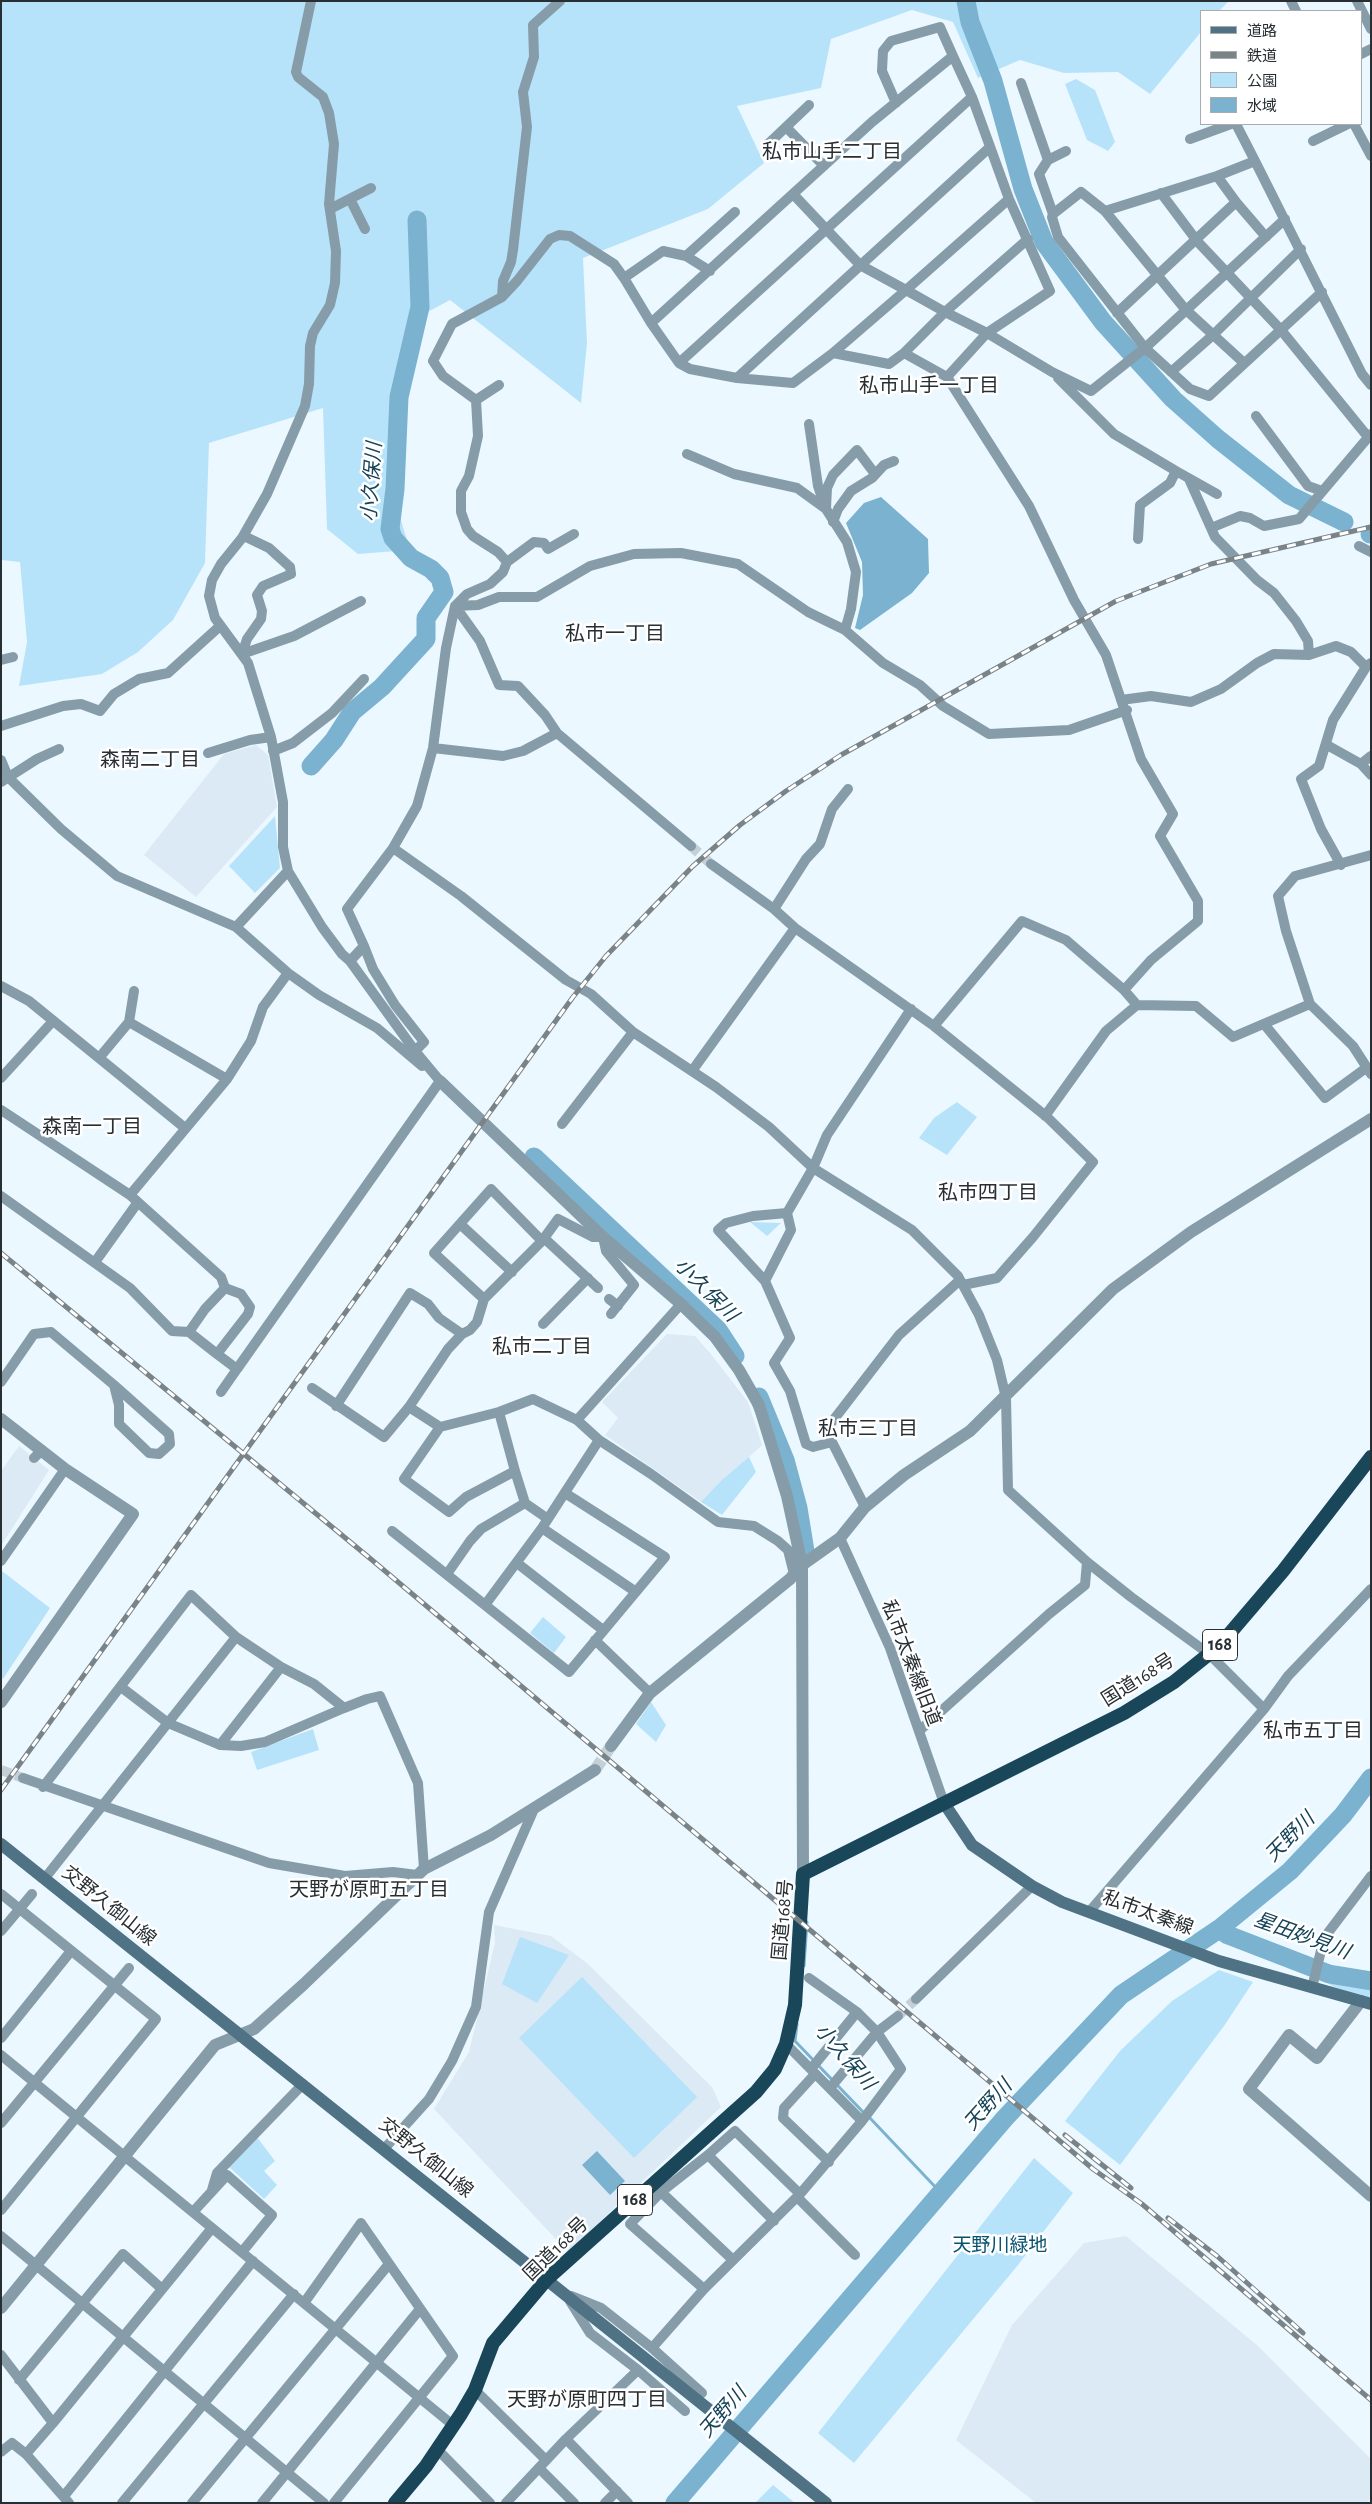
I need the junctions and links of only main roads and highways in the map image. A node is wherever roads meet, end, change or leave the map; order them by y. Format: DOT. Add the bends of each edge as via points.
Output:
graph roads {
  1 [pos="1371,1457"];
  2 [pos="944,1803"];
  3 [pos="1,1844"];
  4 [pos="1366,2002"];
  5 [pos="547,2279"];
  6 [pos="400,2501"];
  7 [pos="826,2503"];
  1 -- 2 [label="highway, 国道168号 / 168" via="1283,1571 1219,1646 1174,1682 1124,1713"];
  2 -- 4 [label="main road, 私市太秦線" via="972,1845 1032,1886 1062,1902 1219,1961 1314,1982"];
  2 -- 5 [label="highway, 国道168号 / 168" via="803,1874 795,2006 786,2044 774,2069 756,2092"];
  3 -- 5 [label="main road, 交野久御山線"];
  5 -- 6 [label="highway, 国道168号 / 168" via="492,2343 475,2390 454,2426"];
  5 -- 7 [label="main road, 交野久御山線"];
}
